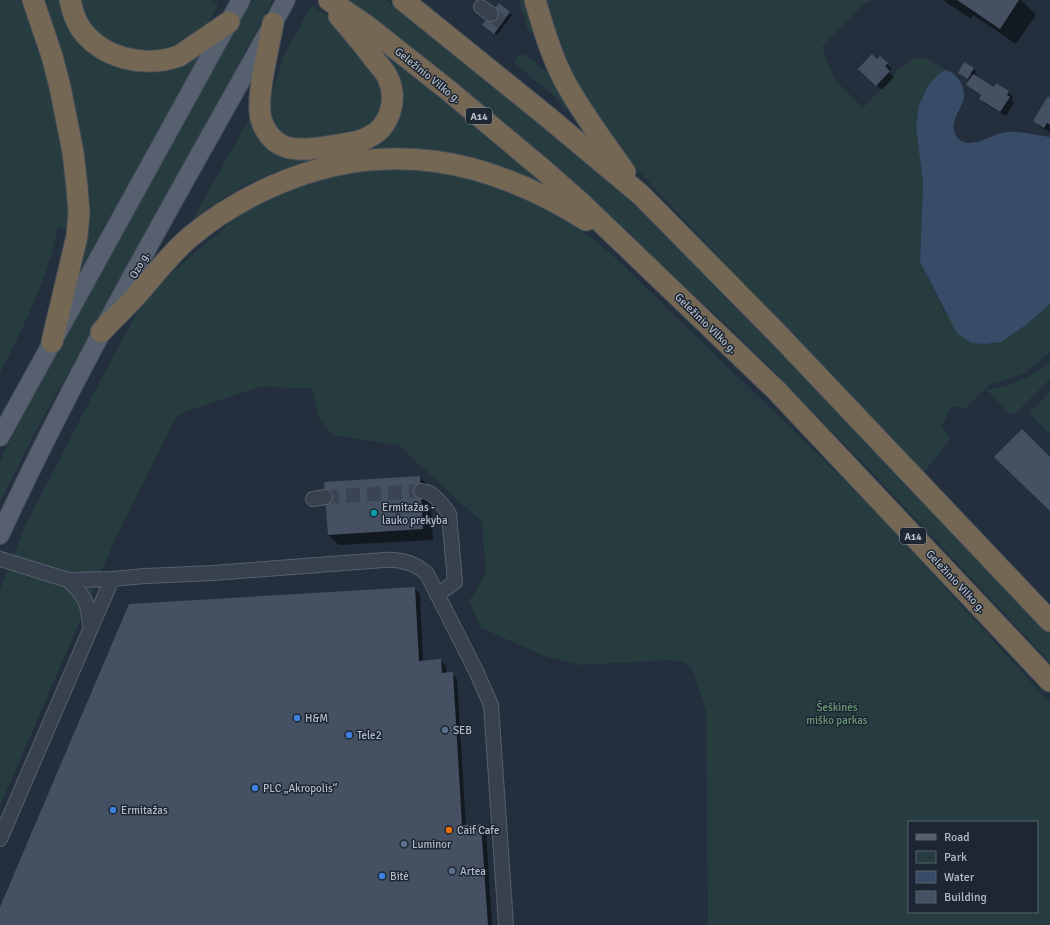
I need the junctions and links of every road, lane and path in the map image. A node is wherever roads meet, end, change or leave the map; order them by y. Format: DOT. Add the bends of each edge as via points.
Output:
graph roads {
  1 [pos="33,0"];
  2 [pos="70,0"];
  3 [pos="286,0"];
  4 [pos="328,0"];
  5 [pos="403,0"];
  6 [pos="535,0"];
  7 [pos="241,1"];
  8 [pos="229,22"];
  9 [pos="273,24"];
  10 [pos="641,195"];
  11 [pos="621,242"];
  12 [pos="101,332"];
  13 [pos="52,342"];
  14 [pos="0,437"];
  15 [pos="421,491"];
  16 [pos="0,535"];
  17 [pos="0,559"];
  18 [pos="112,579"];
  19 [pos="68,580"];
  20 [pos="437,595"];
  21 [pos="1050,621"];
  22 [pos="90,632"];
  23 [pos="1050,681"];
  24 [pos="0,839"];
  25 [pos="506,925"];
  1 -- 13 [label="highway" via="60,87 72,152 79,213 77,236"];
  2 -- 8 [label="highway" via="81,28 92,41 106,51 140,62 155,62 179,56"];
  3 -- 9 [label="main road, Ozo g."];
  4 -- 9 [label="highway" via="383,71 390,85 392,101 389,116 378,131 366,139 297,150 285,147 265,130 259,108"];
  4 -- 11 [label="highway, Geležinio Vilko g. / A14" via="367,26 515,146 580,202"];
  5 -- 10 [label="highway"];
  6 -- 10 [label="highway" via="564,80"];
  7 -- 8 [label="main road"];
  8 -- 13 [label="main road"];
  9 -- 12 [label="main road, Ozo g."];
  10 -- 21 [label="highway" via="778,334"];
  11 -- 12 [label="highway" via="567,208 507,180 476,169 434,161 398,158 340,163 299,174 261,191 214,219 190,237 164,263"];
  11 -- 23 [label="highway, Geležinio Vilko g. / A14" via="776,390"];
  12 -- 16 [label="main road, Ozo g." via="30,470"];
  13 -- 14 [label="main road"];
  15 -- 20 [label="street" via="425,490 430,494 449,514 455,582"];
  17 -- 19 [label="street"];
  18 -- 19 [label="street"];
  18 -- 20 [label="street" via="397,559 419,567 426,574"];
  18 -- 22 [label="street"];
  19 -- 22 [label="street" via="76,587 88,606"];
  20 -- 25 [label="street" via="491,705"];
  22 -- 24 [label="street"];
}
